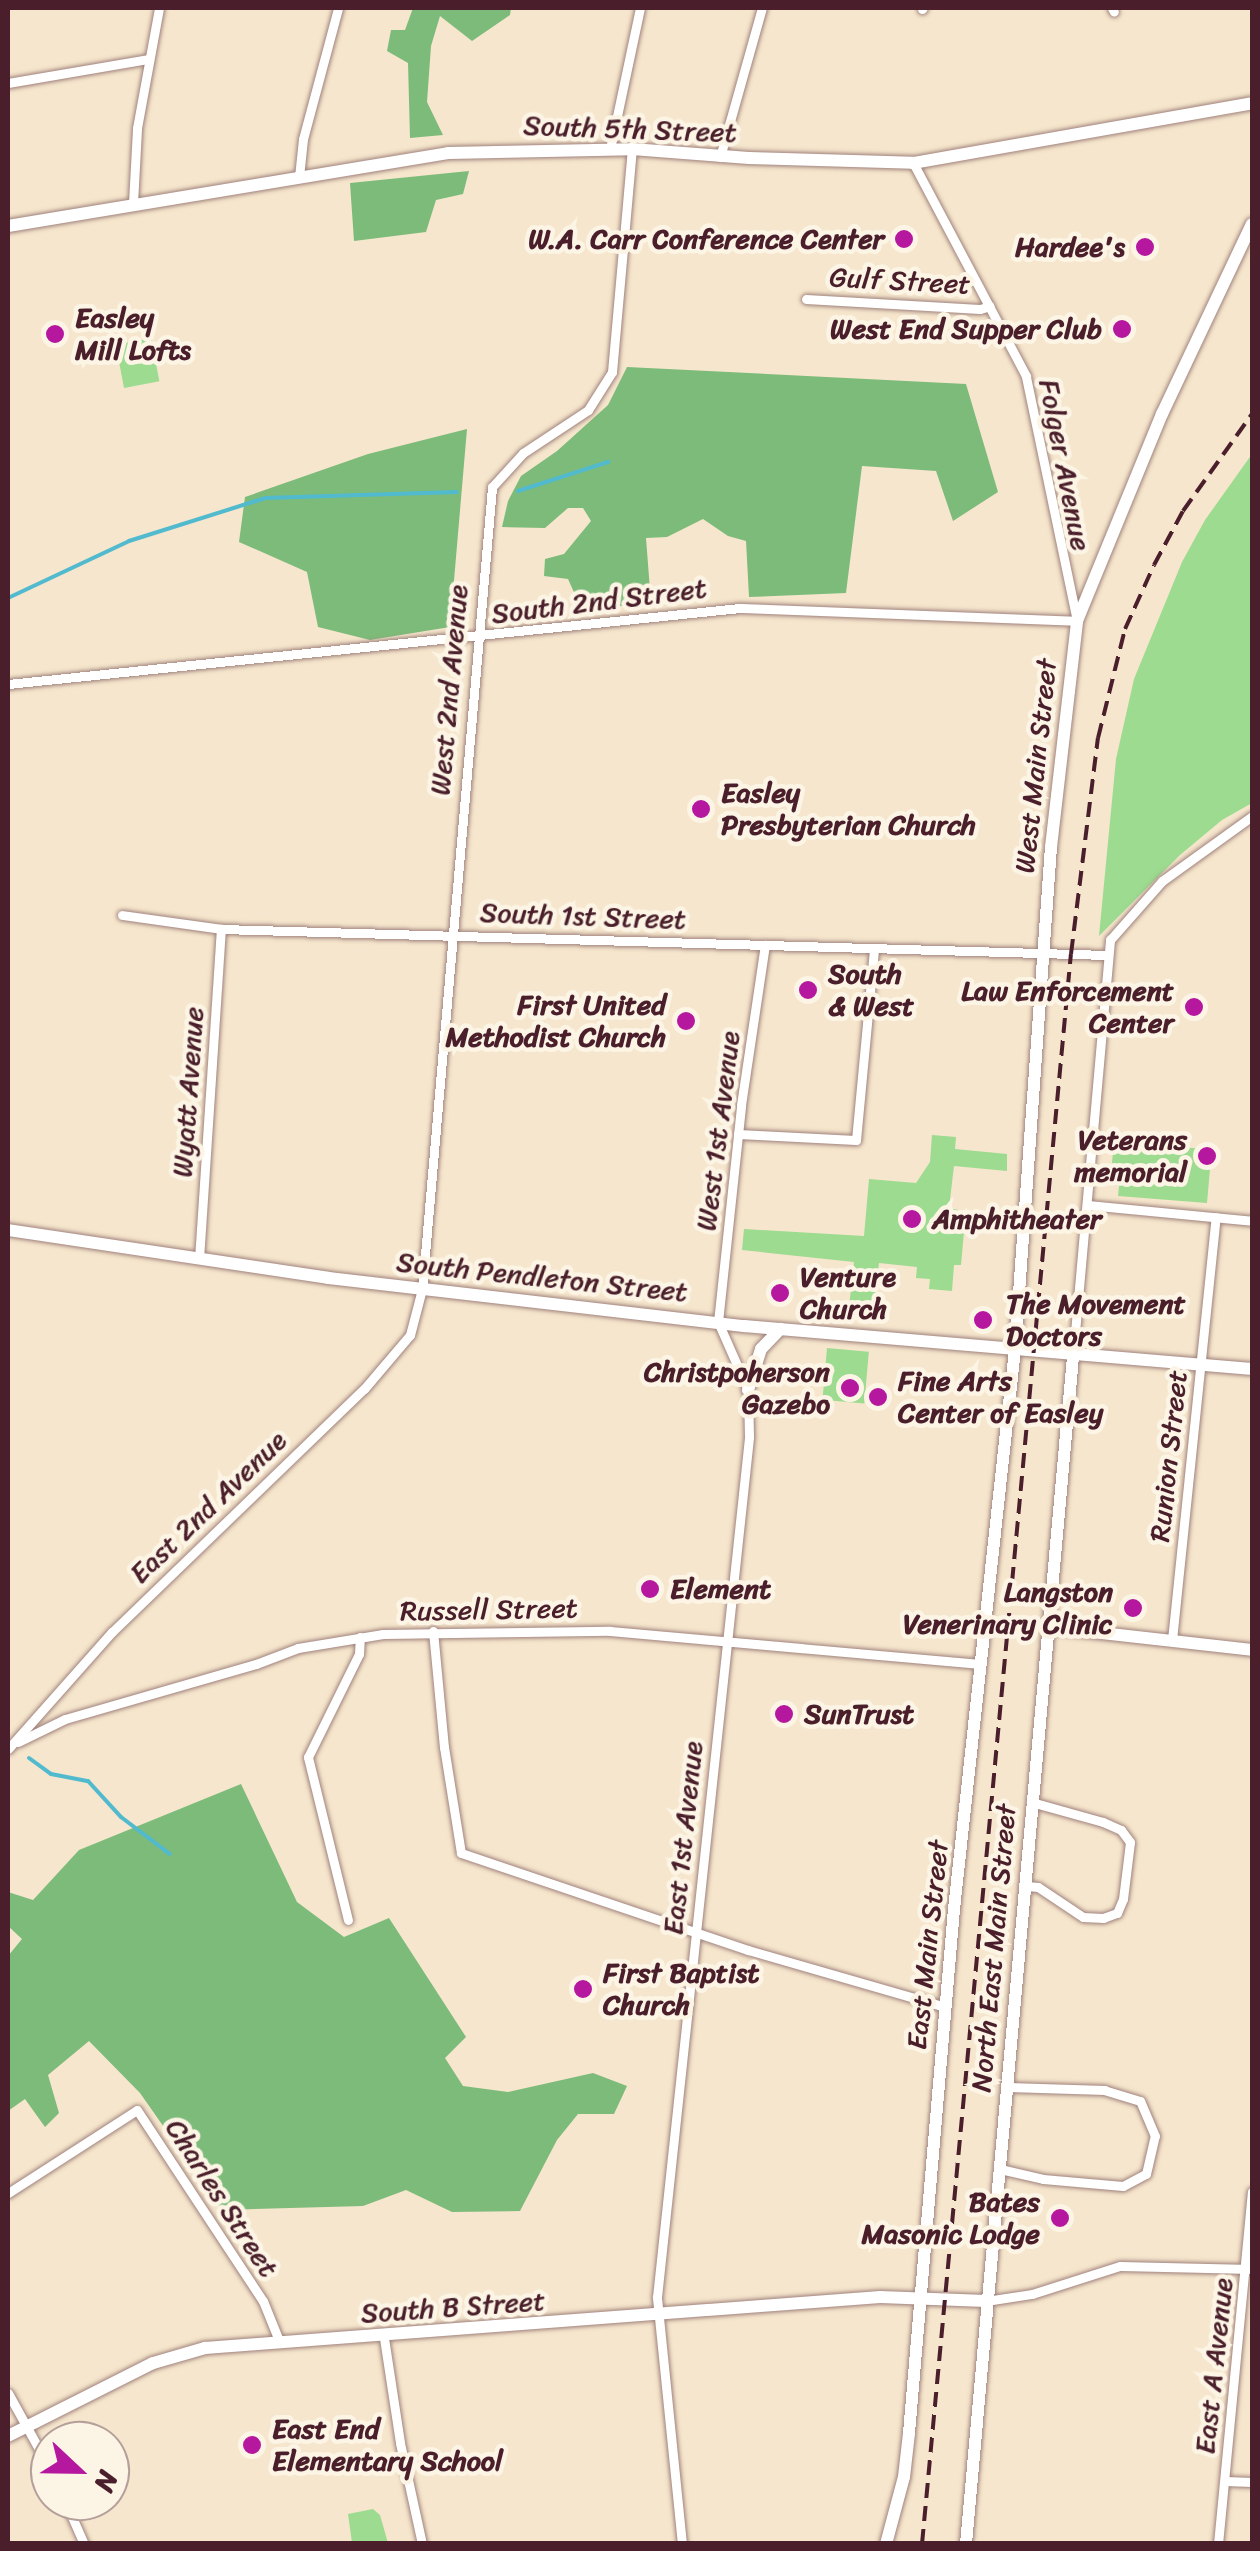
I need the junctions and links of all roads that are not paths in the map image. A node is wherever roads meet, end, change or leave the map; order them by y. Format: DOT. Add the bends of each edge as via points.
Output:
graph roads {
  1 [pos="159,8"];
  2 [pos="338,8"];
  3 [pos="640,8"];
  4 [pos="762,8"];
  5 [pos="149,59"];
  6 [pos="8,83"];
  7 [pos="1252,104"];
  8 [pos="610,149"];
  9 [pos="632,149"];
  10 [pos="720,156"];
  11 [pos="913,162"];
  12 [pos="299,177"];
  13 [pos="133,204"];
  14 [pos="1252,224"];
  15 [pos="8,226"];
  16 [pos="806,299"];
  17 [pos="990,306"];
  18 [pos="1077,621"];
  19 [pos="476,638"];
  20 [pos="8,684"];
  21 [pos="1252,816"];
  22 [pos="122,914"];
  23 [pos="221,928"];
  24 [pos="451,934"];
  25 [pos="765,946"];
  26 [pos="874,950"];
  27 [pos="1043,955"];
  28 [pos="1106,956"];
  29 [pos="738,1134"];
  30 [pos="1087,1205"];
  31 [pos="1216,1217"];
  32 [pos="1252,1221"];
  33 [pos="8,1230"];
  34 [pos="199,1260"];
  35 [pos="422,1289"];
  36 [pos="718,1322"];
  37 [pos="780,1329"];
  38 [pos="1016,1350"];
  39 [pos="1073,1356"];
  40 [pos="1200,1366"];
  41 [pos="1252,1369"];
  42 [pos="748,1390"];
  43 [pos="1048,1627"];
  44 [pos="432,1631"];
  45 [pos="360,1637"];
  46 [pos="1172,1640"];
  47 [pos="728,1641"];
  48 [pos="1252,1650"];
  49 [pos="981,1664"];
  50 [pos="10,1747"];
  51 [pos="1031,1802"];
  52 [pos="1027,1886"];
  53 [pos="348,1920"];
  54 [pos="695,1931"];
  55 [pos="946,2008"];
  56 [pos="1008,2086"];
  57 [pos="1000,2168"];
  58 [pos="8,2192"];
  59 [pos="1252,2192"];
  60 [pos="1249,2269"];
  61 [pos="922,2298"];
  62 [pos="986,2301"];
  63 [pos="658,2315"];
  64 [pos="384,2338"];
  65 [pos="280,2343"];
  66 [pos="8,2393"];
  67 [pos="28,2425"];
  68 [pos="30,2429"];
  69 [pos="8,2436"];
  70 [pos="1225,2482"];
  71 [pos="1252,2482"];
  72 [pos="74,2521"];
  73 [pos="84,2544"];
  74 [pos="422,2544"];
  75 [pos="682,2544"];
  76 [pos="886,2544"];
  77 [pos="966,2544"];
  78 [pos="1218,2544"];
  1 -- 5 [label="street"];
  2 -- 12 [label="street" via="302,139"];
  3 -- 8 [label="street"];
  4 -- 10 [label="street"];
  5 -- 6 [label="street"];
  5 -- 13 [label="street" via="136,128"];
  7 -- 11 [label="main road, South 5th Street"];
  8 -- 9 [label="main road, South 5th Street"];
  8 -- 12 [label="main road, South 5th Street" via="448,153"];
  9 -- 10 [label="main road, South 5th Street"];
  9 -- 19 [label="street, West 2nd Avenue" via="612,372 588,410 523,453 492,487"];
  10 -- 11 [label="main road, South 5th Street"];
  11 -- 17 [label="street, Folger Avenue"];
  12 -- 13 [label="main road, South 5th Street"];
  13 -- 15 [label="main road, South 5th Street"];
  14 -- 18 [label="main road, West Main Street" via="1162,414"];
  16 -- 17 [label="street, Gulf Street"];
  17 -- 18 [label="street, Folger Avenue" via="1026,376"];
  18 -- 19 [label="street, South 2nd Street" via="740,608"];
  18 -- 27 [label="main road, West Main Street"];
  19 -- 20 [label="street, South 2nd Street"];
  19 -- 24 [label="street, West 2nd Avenue"];
  21 -- 28 [label="street" via="1162,881 1122,921"];
  22 -- 23 [label="street, South 1st Street"];
  23 -- 24 [label="street, South 1st Street"];
  23 -- 34 [label="street, Wyatt Avenue"];
  24 -- 25 [label="street, South 1st Street"];
  24 -- 35 [label="street, West 2nd Avenue"];
  25 -- 26 [label="street, South 1st Street"];
  25 -- 29 [label="street, West 1st Avenue"];
  26 -- 27 [label="street, South 1st Street"];
  26 -- 29 [label="street" via="856,1140"];
  27 -- 28 [label="street, South 1st Street"];
  27 -- 38 [label="main road, West Main Street"];
  28 -- 30 [label="street"];
  29 -- 36 [label="street, West 1st Avenue"];
  30 -- 31 [label="street"];
  30 -- 39 [label="street"];
  31 -- 32 [label="street"];
  31 -- 40 [label="street, Runion Street"];
  33 -- 34 [label="main road, South Pendleton Street"];
  34 -- 35 [label="main road, South Pendleton Street"];
  35 -- 36 [label="main road, South Pendleton Street"];
  35 -- 50 [label="street, East 2nd Avenue" via="410,1335 364,1389 112,1632"];
  36 -- 37 [label="main road, South Pendleton Street"];
  36 -- 42 [label="street, East 1st Avenue"];
  37 -- 38 [label="main road, South Pendleton Street"];
  37 -- 42 [label="main road" via="761,1349"];
  38 -- 39 [label="main road, South Pendleton Street"];
  38 -- 49 [label="main road, East Main Street"];
  39 -- 40 [label="main road, South Pendleton Street"];
  39 -- 43 [label="main road, North East Main Street"];
  40 -- 41 [label="main road, South Pendleton Street"];
  40 -- 46 [label="street, Runion Street"];
  42 -- 47 [label="street, East 1st Avenue"];
  43 -- 46 [label="main road"];
  43 -- 51 [label="main road, North East Main Street"];
  44 -- 45 [label="street, Russell Street"];
  44 -- 47 [label="street, Russell Street" via="610,1631"];
  44 -- 54 [label="street" via="461,1853"];
  45 -- 50 [label="street, Russell Street" via="298,1648 64,1720"];
  45 -- 53 [label="street" via="359,1654 308,1756"];
  46 -- 48 [label="main road"];
  47 -- 49 [label="street, Russell Street"];
  47 -- 54 [label="street, East 1st Avenue"];
  49 -- 55 [label="main road, East Main Street"];
  51 -- 52 [label="main road, North East Main Street"];
  51 -- 52 [label="street" via="1103,1822 1130,1842 1117,1913 1083,1917"];
  52 -- 56 [label="main road, North East Main Street"];
  54 -- 55 [label="street"];
  54 -- 63 [label="street, East 1st Avenue"];
  55 -- 61 [label="main road, East Main Street"];
  56 -- 57 [label="main road, North East Main Street"];
  56 -- 57 [label="street" via="1105,2090 1140,2101 1155,2136 1146,2174 1123,2186"];
  57 -- 62 [label="main road, North East Main Street"];
  58 -- 65 [label="street, Charles Street" via="137,2110 264,2301"];
  59 -- 60 [label="street, East A Avenue"];
  60 -- 62 [label="street" via="1120,2266"];
  60 -- 70 [label="street, East A Avenue"];
  61 -- 62 [label="main road, South B Street"];
  61 -- 63 [label="main road, South B Street"];
  61 -- 76 [label="main road, East Main Street" via="904,2477"];
  62 -- 77 [label="main road, North East Main Street"];
  63 -- 64 [label="main road, South B Street"];
  63 -- 75 [label="street, East 1st Avenue"];
  64 -- 65 [label="main road, South B Street"];
  64 -- 74 [label="street"];
  65 -- 67 [label="main road, South B Street" via="178,2352"];
  66 -- 67 [label="street"];
  67 -- 68 [label="street"];
  67 -- 69 [label="main road, South B Street"];
  70 -- 71 [label="street"];
  70 -- 78 [label="street, East A Avenue"];
  72 -- 73 [label="street"];
}
